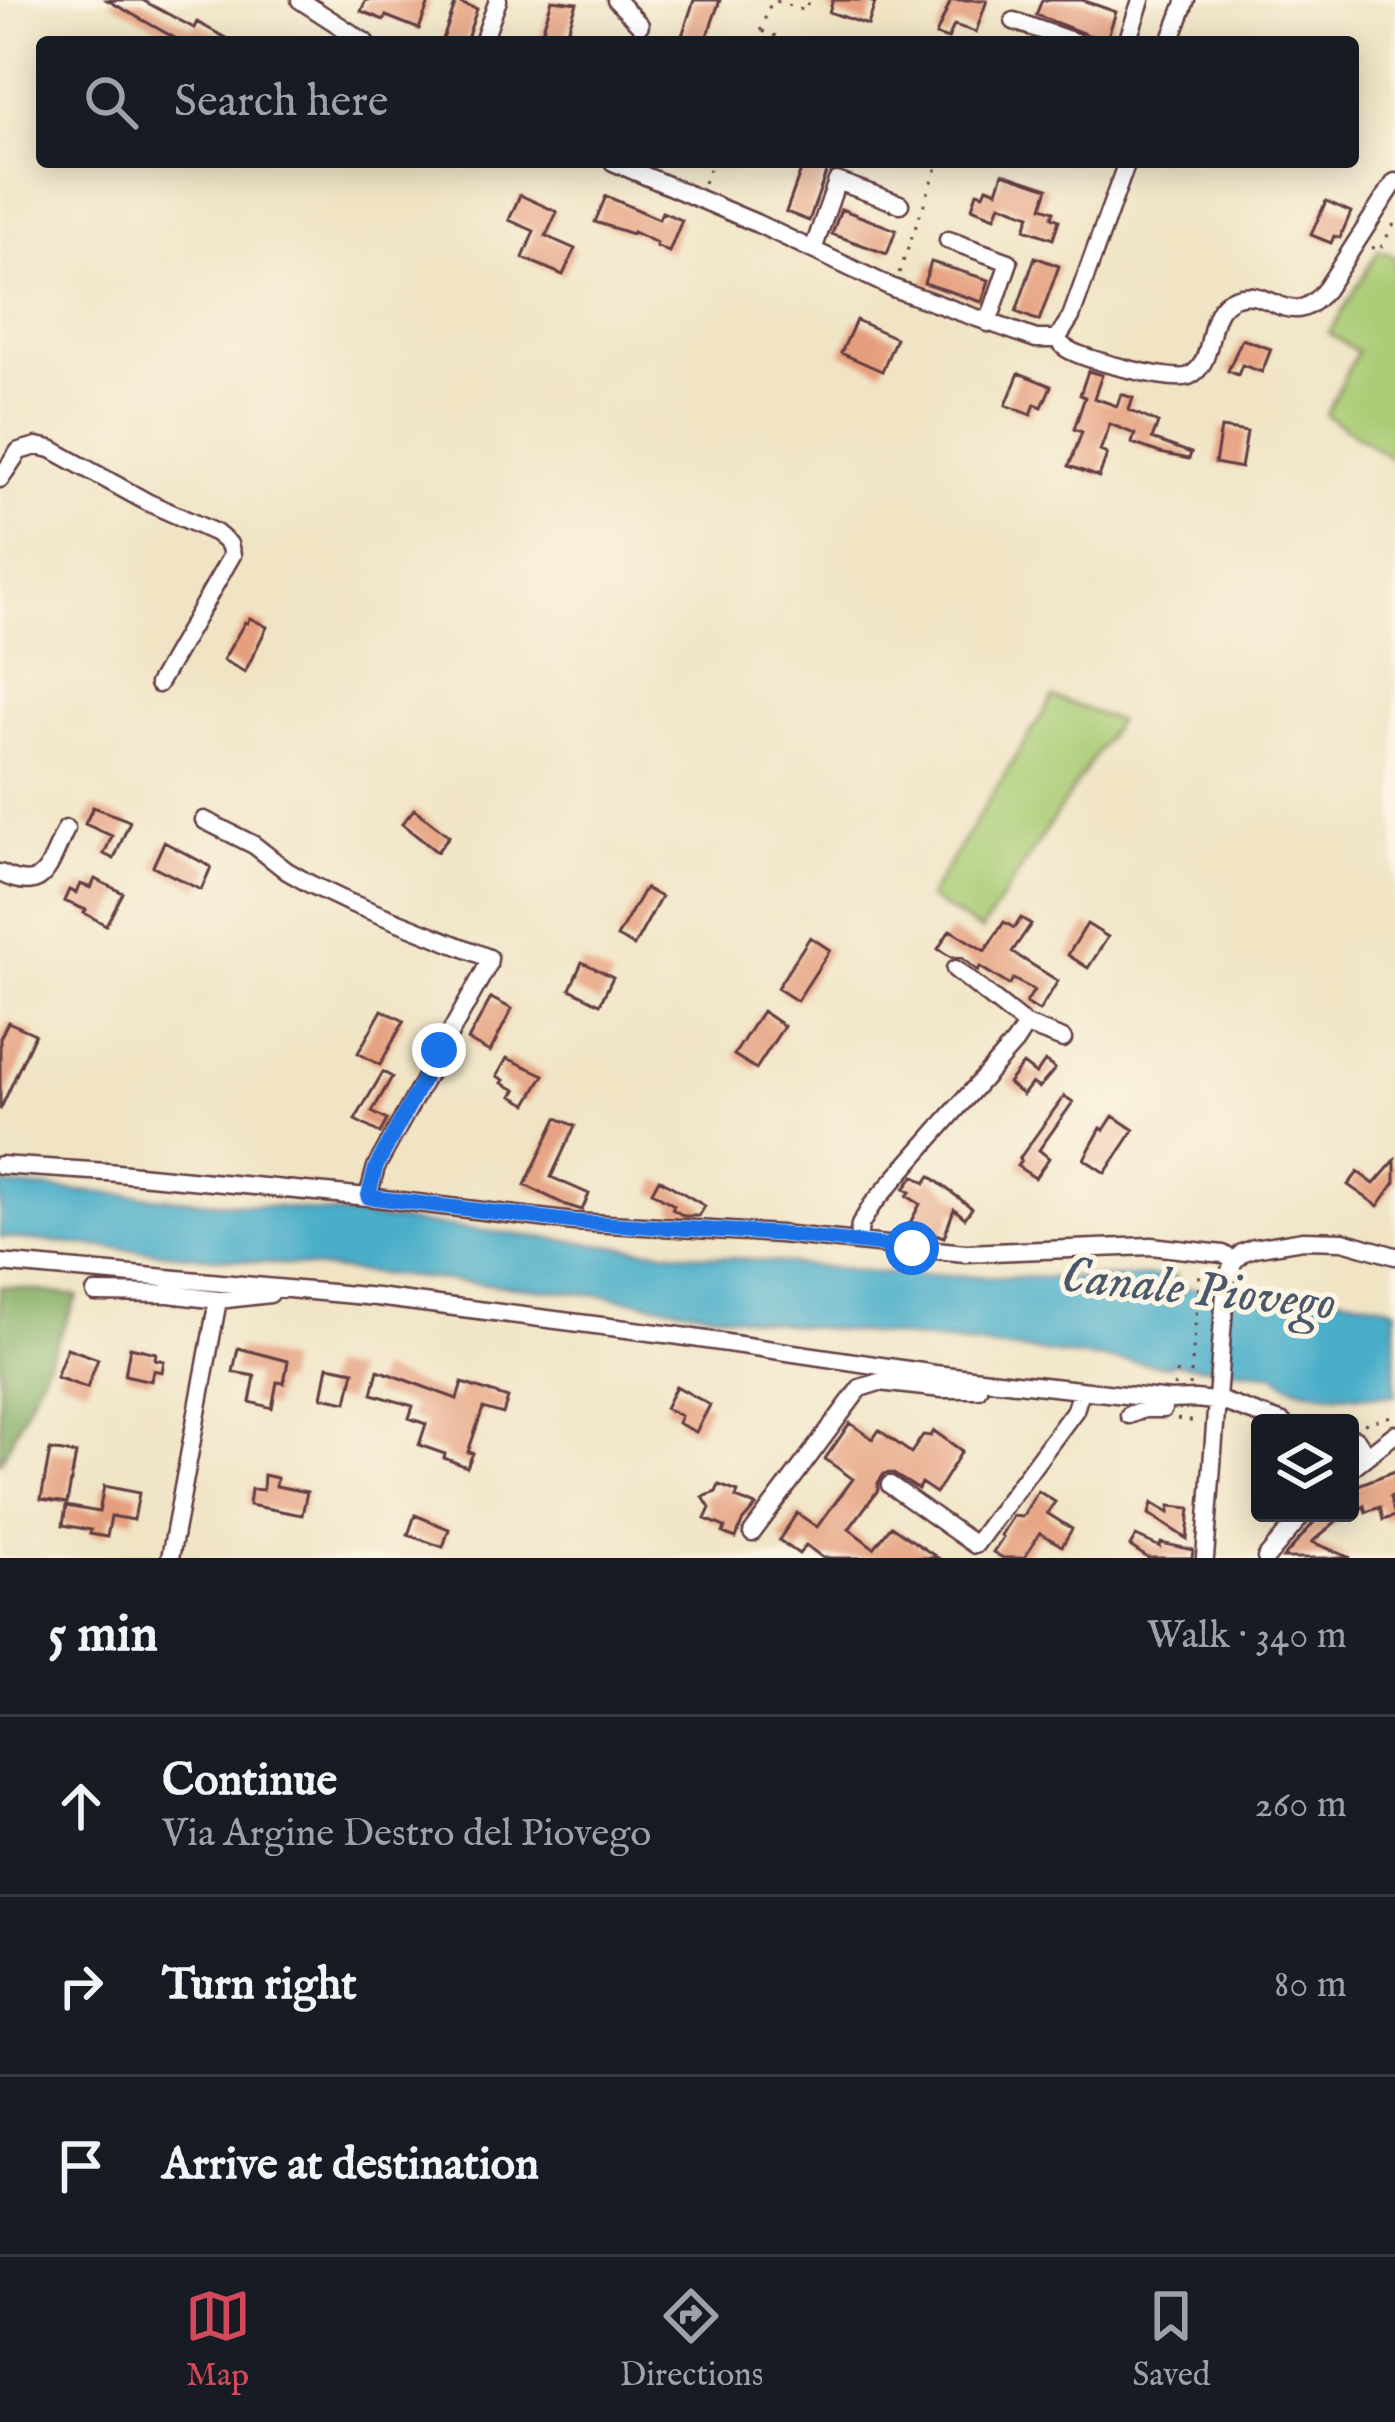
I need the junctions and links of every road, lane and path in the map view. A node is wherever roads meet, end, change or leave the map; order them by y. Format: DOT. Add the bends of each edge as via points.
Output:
graph roads {
  1 [pos="300,0"];
  2 [pos="498,0"];
  3 [pos="616,0"];
  4 [pos="773,0"];
  5 [pos="809,0"];
  6 [pos="1142,0"];
  7 [pos="1186,0"];
  8 [pos="1014,21"];
  9 [pos="640,25"];
  10 [pos="760,31"];
  11 [pos="356,36"];
  12 [pos="485,36"];
  13 [pos="758,36"];
  14 [pos="774,36"];
  15 [pos="1058,36"];
  16 [pos="1129,36"];
  17 [pos="1172,36"];
  18 [pos="627,168"];
  19 [pos="710,168"];
  20 [pos="937,168"];
  21 [pos="1125,168"];
  22 [pos="1395,182"];
  23 [pos="701,190"];
  24 [pos="900,204"];
  25 [pos="1395,222"];
  26 [pos="1357,239"];
  27 [pos="948,240"];
  28 [pos="813,250"];
  29 [pos="896,282"];
  30 [pos="988,323"];
  31 [pos="1058,339"];
  32 [pos="0,479"];
  33 [pos="158,684"];
  34 [pos="204,820"];
  35 [pos="66,829"];
  36 [pos="0,872"];
  37 [pos="955,969"];
  38 [pos="1026,1024"];
  39 [pos="1063,1039"];
  40 [pos="0,1165"];
  41 [pos="368,1197"];
  42 [pos="858,1241"];
  43 [pos="1395,1256"];
  44 [pos="1234,1261"];
  45 [pos="0,1262"];
  46 [pos="1200,1262"];
  47 [pos="288,1289"];
  48 [pos="95,1293"];
  49 [pos="218,1300"];
  50 [pos="1032,1386"];
  51 [pos="1190,1390"];
  52 [pos="1082,1391"];
  53 [pos="1212,1400"];
  54 [pos="1130,1414"];
  55 [pos="1255,1414"];
  56 [pos="1395,1415"];
  57 [pos="1359,1429"];
  58 [pos="1395,1434"];
  59 [pos="1359,1444"];
  60 [pos="1366,1454"];
  61 [pos="1359,1461"];
  62 [pos="890,1485"];
  63 [pos="1296,1522"];
  64 [pos="752,1533"];
  65 [pos="170,1558"];
  66 [pos="1205,1558"];
  67 [pos="1266,1558"];
  1 -- 11 [label="street"];
  2 -- 12 [label="street"];
  3 -- 9 [label="street"];
  4 -- 5 [label="path" via="805,11"];
  4 -- 10 [label="path"];
  6 -- 16 [label="street"];
  7 -- 17 [label="street"];
  8 -- 15 [label="street"];
  10 -- 13 [label="path"];
  10 -- 14 [label="path"];
  18 -- 28 [label="street"];
  19 -- 23 [label="path"];
  20 -- 29 [label="path"];
  21 -- 31 [label="street"];
  22 -- 26 [label="street"];
  24 -- 28 [label="street" via="837,182"];
  25 -- 26 [label="path" via="1378,250"];
  26 -- 31 [label="street" via="1307,307 1230,300 1218,310 1192,374 1151,374 1076,354"];
  27 -- 30 [label="street" via="1010,262"];
  28 -- 30 [label="street"];
  30 -- 31 [label="street"];
  32 -- 33 [label="street" via="19,451 51,449 229,544 232,555"];
  34 -- 41 [label="street" via="310,884 490,958 376,1167"];
  35 -- 36 [label="street" via="36,880"];
  37 -- 38 [label="street"];
  38 -- 39 [label="street"];
  38 -- 42 [label="street" via="872,1205"];
  40 -- 41 [label="street"];
  41 -- 42 [label="street" via="574,1222"];
  42 -- 44 [label="street" via="994,1254 1167,1247"];
  43 -- 44 [label="street" via="1303,1240 1254,1248"];
  44 -- 53 [label="street"];
  45 -- 47 [label="street"];
  46 -- 51 [label="path"];
  47 -- 49 [label="street"];
  47 -- 50 [label="street"];
  48 -- 49 [label="street"];
  49 -- 65 [label="street"];
  50 -- 52 [label="street"];
  50 -- 64 [label="street" via="860,1388"];
  52 -- 53 [label="street"];
  52 -- 62 [label="street" via="975,1545"];
  53 -- 54 [label="street"];
  53 -- 55 [label="street"];
  53 -- 66 [label="street"];
  56 -- 57 [label="path"];
  58 -- 60 [label="street"];
  59 -- 60 [label="street"];
  60 -- 61 [label="street"];
  63 -- 67 [label="street"];
}
